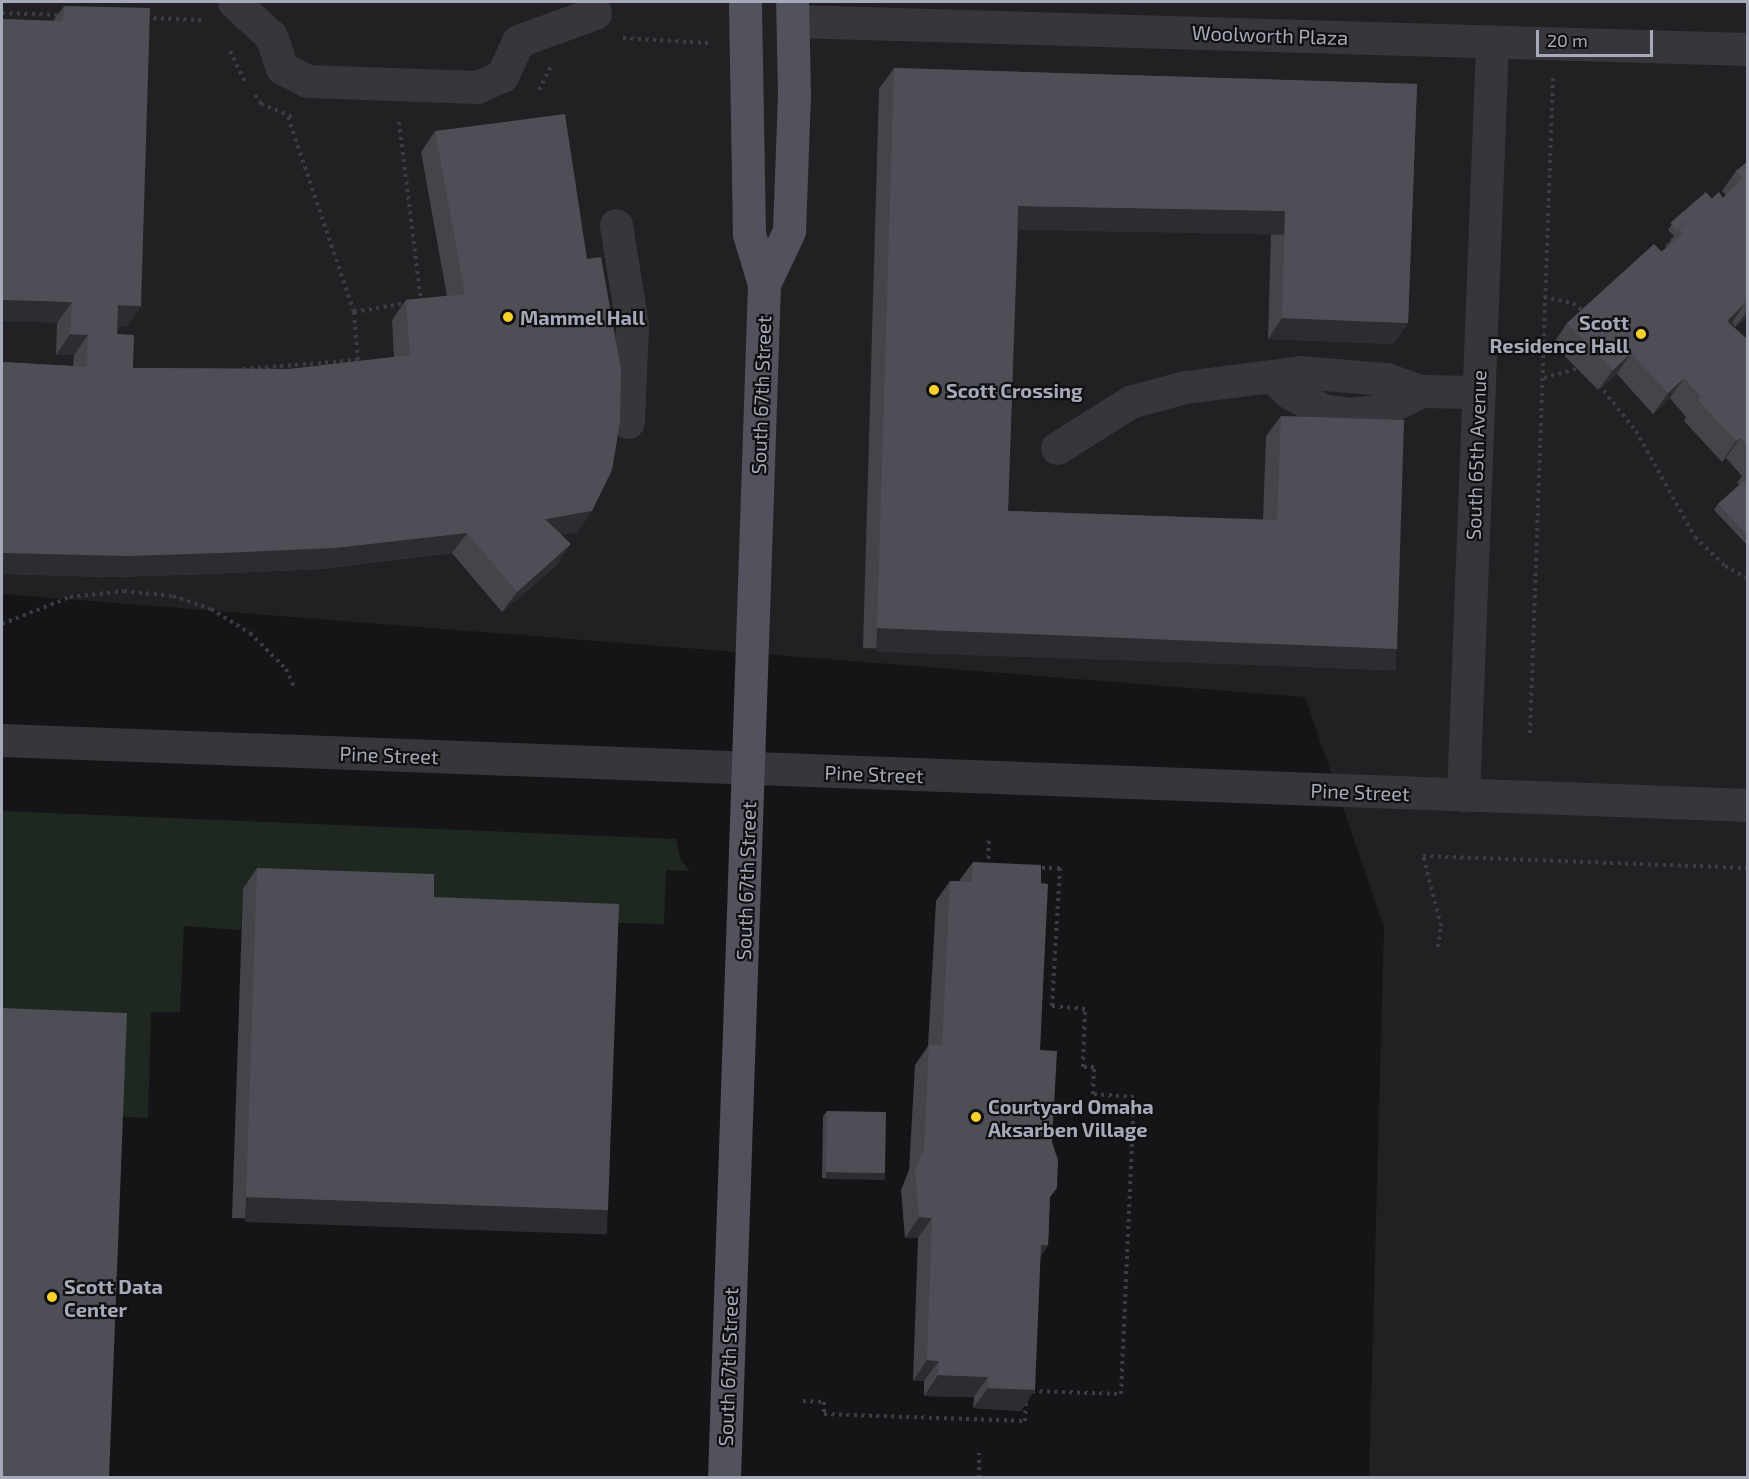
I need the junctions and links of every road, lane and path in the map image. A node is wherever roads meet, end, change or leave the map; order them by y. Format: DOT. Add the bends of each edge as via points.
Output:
graph roads {
  1 [pos="234,2"];
  2 [pos="745,2"];
  3 [pos="792,11"];
  4 [pos="595,13"];
  5 [pos="1492,42"];
  6 [pos="1748,49"];
  7 [pos="1553,73"];
  8 [pos="398,116"];
  9 [pos="288,117"];
  10 [pos="616,225"];
  11 [pos="1672,238"];
  12 [pos="1659,261"];
  13 [pos="764,284"];
  14 [pos="1544,297"];
  15 [pos="354,312"];
  16 [pos="1589,316"];
  17 [pos="233,370"];
  18 [pos="1587,374"];
  19 [pos="1544,378"];
  20 [pos="1594,381"];
  21 [pos="1479,392"];
  22 [pos="628,422"];
  23 [pos="1057,448"];
  24 [pos="1748,578"];
  25 [pos="2,624"];
  26 [pos="295,688"];
  27 [pos="1530,733"];
  28 [pos="2,740"];
  29 [pos="750,769"];
  30 [pos="1463,795"];
  31 [pos="1748,805"];
  32 [pos="989,840"];
  33 [pos="1000,868"];
  34 [pos="1024,868"];
  35 [pos="1748,868"];
  36 [pos="1438,947"];
  37 [pos="803,1401"];
  38 [pos="979,1453"];
  39 [pos="724,1478"];
  40 [pos="979,1478"];
  1 -- 4 [label="street" via="270,36 282,68 308,81 477,87 502,76 518,41"];
  2 -- 13 [label="main road, South 67th Street" via="749,234"];
  3 -- 5 [label="street, Woolworth Plaza"];
  3 -- 13 [label="main road, South 67th Street" via="789,231"];
  5 -- 6 [label="street, Woolworth Plaza"];
  5 -- 21 [label="street, South 65th Avenue"];
  7 -- 14 [label="path"];
  8 -- 15 [label="path" via="421,301"];
  9 -- 15 [label="path"];
  10 -- 22 [label="street" via="632,326"];
  11 -- 12 [label="path" via="1661,250 1664,255"];
  13 -- 29 [label="main road, South 67th Street"];
  14 -- 16 [label="path" via="1574,303"];
  14 -- 19 [label="path"];
  15 -- 17 [label="path" via="358,360"];
  18 -- 19 [label="path" via="1580,367"];
  19 -- 27 [label="path"];
  20 -- 24 [label="path" via="1636,431 1695,537 1725,566"];
  21 -- 23 [label="street" via="1421,391 1386,378 1300,372 1185,387 1130,402"];
  21 -- 30 [label="street, South 65th Avenue"];
  25 -- 26 [label="path" via="70,597 124,591 173,596 211,609 250,633 286,669"];
  28 -- 29 [label="street, Pine Street"];
  29 -- 30 [label="street, Pine Street"];
  29 -- 39 [label="main road, South 67th Street"];
  30 -- 31 [label="street, Pine Street"];
  32 -- 33 [label="path" via="988,868"];
  34 -- 37 [label="path" via="1060,868 1052,1006 1085,1010 1083,1067 1094,1067 1093,1094 1134,1097 1121,1394 1026,1391 1025,1421 824,1414 824,1402"];
  35 -- 36 [label="path" via="1423,856 1441,926"];
  38 -- 40 [label="path"];
}
